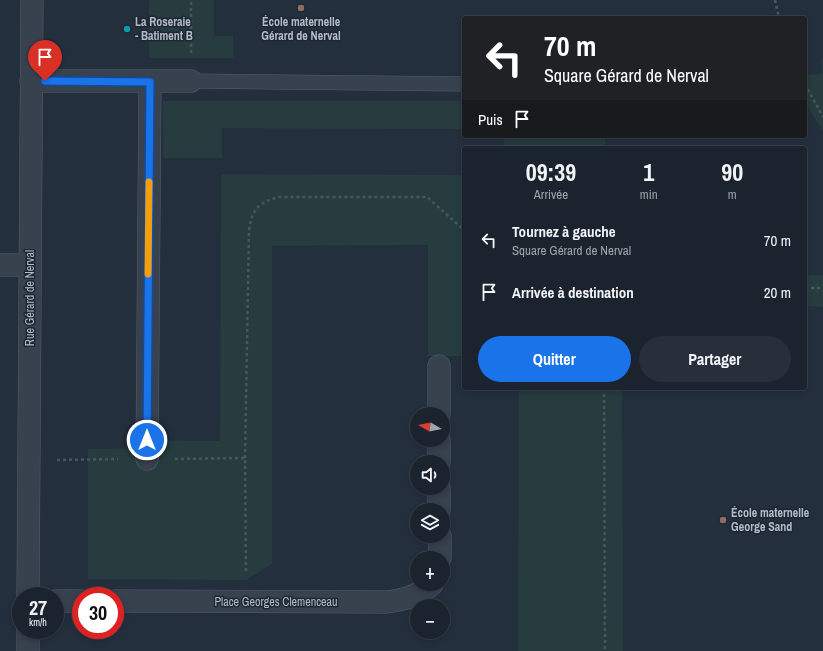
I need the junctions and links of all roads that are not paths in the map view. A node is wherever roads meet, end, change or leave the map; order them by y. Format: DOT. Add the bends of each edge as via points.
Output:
graph roads {
  1 [pos="32,0"];
  2 [pos="31,81"];
  3 [pos="191,81"];
  4 [pos="150,82"];
  5 [pos="462,84"];
  6 [pos="0,265"];
  7 [pos="30,265"];
  8 [pos="439,366"];
  9 [pos="439,407"];
  10 [pos="147,459"];
  11 [pos="28,587"];
  12 [pos="423,591"];
  13 [pos="124,601"];
  14 [pos="28,639"];
  15 [pos="28,651"];
  1 -- 2 [label="street, Rue Gérard de Nerval"];
  2 -- 4 [label="street"];
  2 -- 7 [label="street, Rue Gérard de Nerval"];
  3 -- 4 [label="street"];
  3 -- 5 [label="lane"];
  4 -- 10 [label="street"];
  6 -- 7 [label="street"];
  7 -- 11 [label="street, Rue Gérard de Nerval"];
  8 -- 9 [label="street"];
  12 -- 13 [label="street, Place Georges Clemenceau" via="409,599 398,601"];
  14 -- 15 [label="street"];
}
